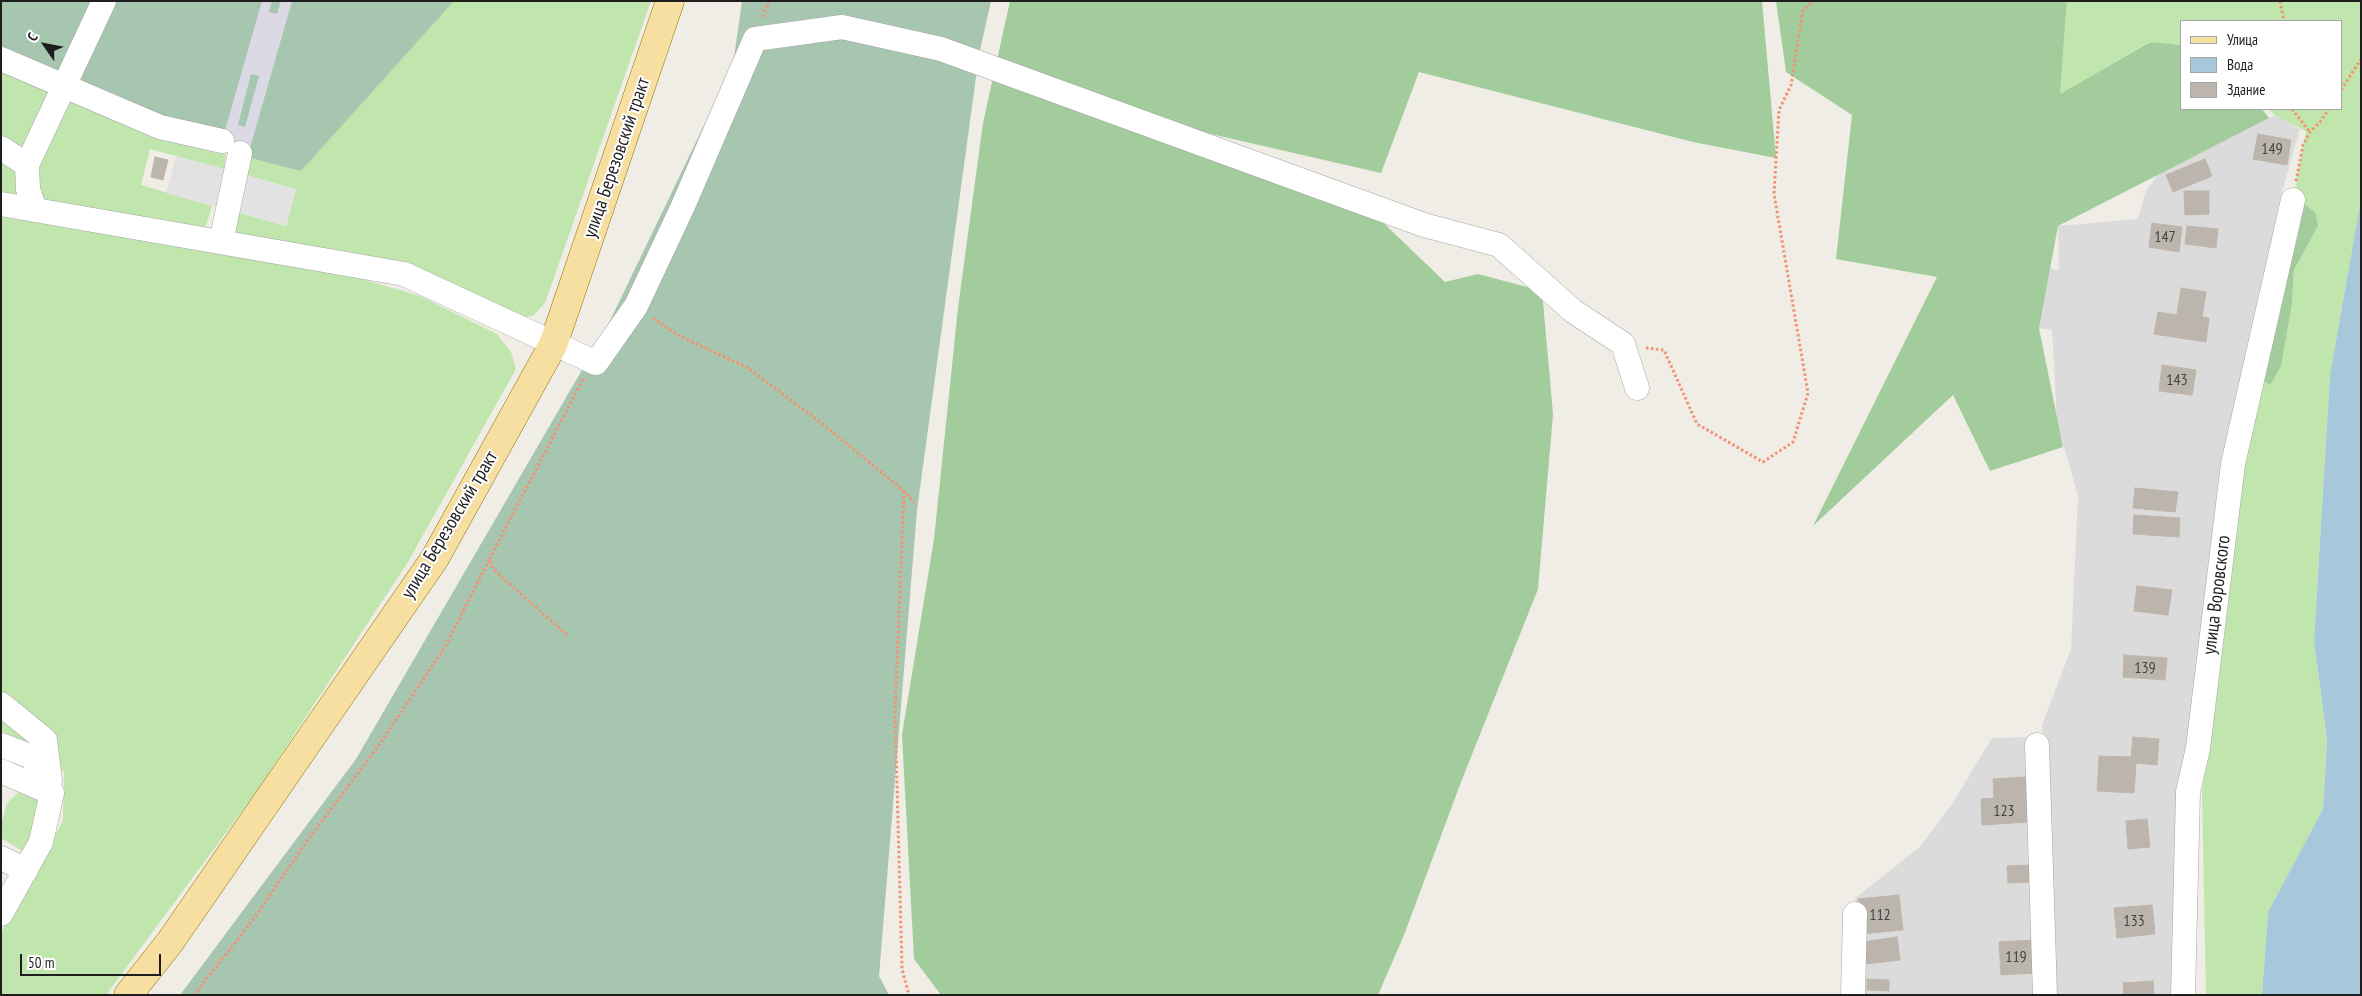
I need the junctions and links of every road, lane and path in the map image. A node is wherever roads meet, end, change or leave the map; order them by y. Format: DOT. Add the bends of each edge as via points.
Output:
graph roads {
  1 [pos="104,1"];
  2 [pos="670,1"];
  3 [pos="1814,1"];
  4 [pos="2280,1"];
  5 [pos="2284,20"];
  6 [pos="1,59"];
  7 [pos="2361,59"];
  8 [pos="64,87"];
  9 [pos="2342,88"];
  10 [pos="2293,110"];
  11 [pos="2327,110"];
  12 [pos="2310,132"];
  13 [pos="1,148"];
  14 [pos="27,165"];
  15 [pos="2293,200"];
  16 [pos="1,204"];
  17 [pos="36,210"];
  18 [pos="221,242"];
  19 [pos="636,306"];
  20 [pos="553,344"];
  21 [pos="1623,344"];
  22 [pos="596,362"];
  23 [pos="1637,388"];
  24 [pos="904,491"];
  25 [pos="914,502"];
  26 [pos="489,560"];
  27 [pos="566,635"];
  28 [pos="1,704"];
  29 [pos="1,745"];
  30 [pos="2037,746"];
  31 [pos="1,771"];
  32 [pos="52,793"];
  33 [pos="1,858"];
  34 [pos="26,870"];
  35 [pos="1,914"];
  36 [pos="1855,914"];
  37 [pos="128,995"];
  38 [pos="194,995"];
  39 [pos="909,995"];
  40 [pos="1853,995"];
  41 [pos="2045,995"];
  42 [pos="2183,995"];
  1 -- 8 [label="street"];
  2 -- 20 [label="main road, улица Березовский тракт"];
  3 -- 21 [label="path" via="1803,10 1791,85 1779,110 1774,194 1808,392 1793,442 1763,462 1697,424 1664,350"];
  4 -- 5 [label="path"];
  6 -- 8 [label="street"];
  7 -- 9 [label="path"];
  8 -- 14 [label="street"];
  8 -- 18 [label="street" via="160,127 231,147"];
  10 -- 12 [label="path"];
  11 -- 12 [label="path"];
  12 -- 15 [label="path" via="2303,145"];
  13 -- 14 [label="street"];
  14 -- 17 [label="street" via="28,189"];
  15 -- 42 [label="street, улица Воровского" via="2233,464 2198,748 2188,792"];
  16 -- 17 [label="street"];
  17 -- 18 [label="street"];
  18 -- 20 [label="street" via="404,274"];
  19 -- 21 [label="street" via="755,39 842,27 941,50 1424,225 1499,245 1574,311"];
  19 -- 22 [label="street"];
  19 -- 24 [label="path" via="678,335 748,368"];
  20 -- 22 [label="street"];
  20 -- 37 [label="main road, улица Березовский тракт" via="435,558 170,942"];
  21 -- 23 [label="street"];
  22 -- 26 [label="path" via="581,382"];
  24 -- 25 [label="path"];
  24 -- 39 [label="path" via="895,712 902,969"];
  26 -- 27 [label="path" via="494,570"];
  26 -- 38 [label="path" via="445,647 379,745 253,920"];
  28 -- 32 [label="street" via="45,740"];
  29 -- 32 [label="street" via="32,758"];
  30 -- 41 [label="street"];
  31 -- 32 [label="street"];
  32 -- 34 [label="street" via="41,842"];
  33 -- 34 [label="street"];
  34 -- 35 [label="street"];
  36 -- 40 [label="street"];
}
